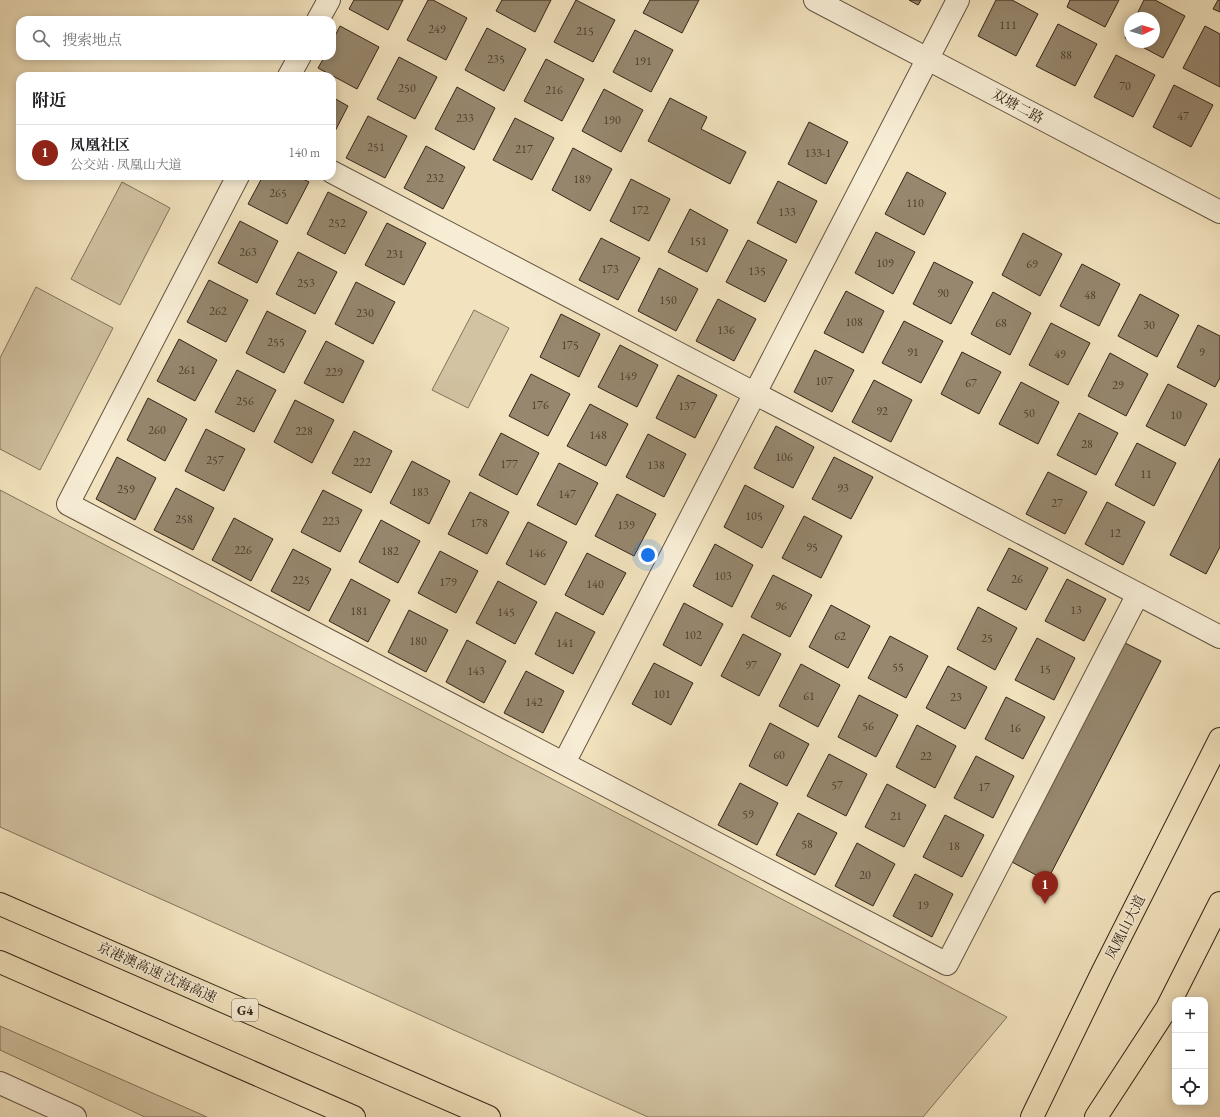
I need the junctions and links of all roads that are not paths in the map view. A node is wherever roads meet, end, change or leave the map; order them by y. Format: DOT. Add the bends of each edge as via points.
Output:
graph roads {
  1 [pos="328,0"];
  2 [pos="815,0"];
  3 [pos="958,0"];
  4 [pos="320,16"];
  5 [pos="928,59"];
  6 [pos="298,60"];
  7 [pos="291,72"];
  8 [pos="336,174"];
  9 [pos="236,180"];
  10 [pos="1220,212"];
  11 [pos="756,394"];
  12 [pos="1138,594"];
  13 [pos="1220,637"];
  14 [pos="1220,739"];
  15 [pos="564,764"];
  16 [pos="1220,903"];
  17 [pos="0,904"];
  18 [pos="0,962"];
  19 [pos="0,1083"];
  20 [pos="75,1117"];
  21 [pos="354,1117"];
  22 [pos="489,1117"];
  23 [pos="1032,1117"];
  24 [pos="1096,1117"];
  1 -- 4 [label="street"];
  2 -- 5 [label="street, 双塘二路"];
  3 -- 5 [label="street"];
  5 -- 10 [label="street, 双塘二路"];
  5 -- 11 [label="street"];
  6 -- 7 [label="street"];
  8 -- 11 [label="street"];
  9 -- 15 [label="street" via="68,504"];
  11 -- 12 [label="street"];
  11 -- 15 [label="street"];
  12 -- 13 [label="street"];
  12 -- 15 [label="street" via="947,964"];
  14 -- 23 [label="main road, 凤凰山大道"];
  16 -- 24 [label="main road" via="1167,1008"];
  17 -- 22 [label="main road, 京港澳高速 沈海高速 / G4"];
  18 -- 21 [label="main road"];
  19 -- 20 [label="street"];
}
